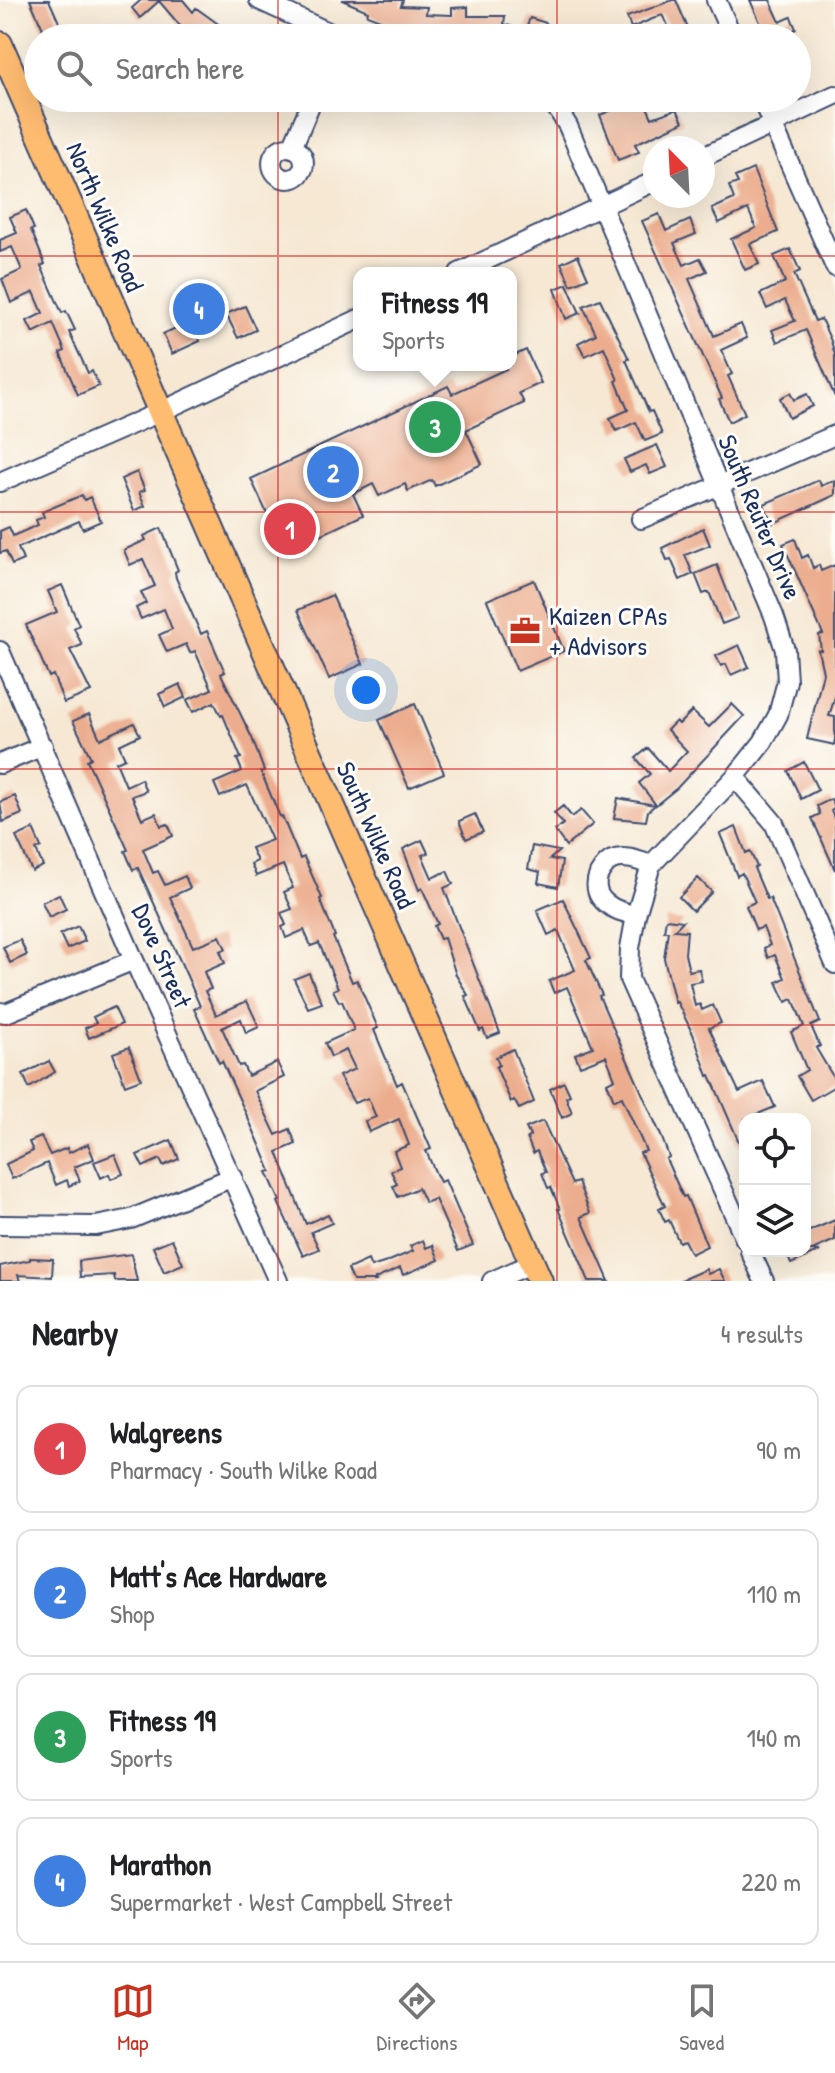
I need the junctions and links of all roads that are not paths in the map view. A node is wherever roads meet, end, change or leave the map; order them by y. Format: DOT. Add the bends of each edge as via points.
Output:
graph roads {
  1 [pos="259,0"];
  2 [pos="716,0"];
  3 [pos="310,24"];
  4 [pos="727,24"];
  5 [pos="0,44"];
  6 [pos="835,95"];
  7 [pos="24,99"];
  8 [pos="811,106"];
  9 [pos="30,112"];
  10 [pos="307,112"];
  11 [pos="559,112"];
  12 [pos="767,112"];
  13 [pos="799,112"];
  14 [pos="773,124"];
  15 [pos="292,148"];
  16 [pos="715,151"];
  17 [pos="643,187"];
  18 [pos="601,207"];
  19 [pos="472,267"];
  20 [pos="835,267"];
  21 [pos="353,322"];
  22 [pos="160,412"];
  23 [pos="835,435"];
  24 [pos="0,482"];
  25 [pos="719,485"];
  26 [pos="641,519"];
  27 [pos="0,651"];
  28 [pos="43,746"];
  29 [pos="0,764"];
  30 [pos="735,777"];
  31 [pos="651,865"];
  32 [pos="636,915"];
  33 [pos="134,960"];
  34 [pos="835,964"];
  35 [pos="0,1012"];
  36 [pos="233,1177"];
  37 [pos="0,1225"];
  38 [pos="739,1226"];
  39 [pos="753,1257"];
  40 [pos="537,1272"];
  41 [pos="278,1281"];
  42 [pos="492,1281"];
  43 [pos="764,1281"];
  1 -- 3 [label="street"];
  2 -- 4 [label="street"];
  5 -- 7 [label="main road, North Wilke Road"];
  6 -- 8 [label="street"];
  9 -- 22 [label="main road, North Wilke Road"];
  10 -- 15 [label="street"];
  11 -- 18 [label="street, South Reuter Drive"];
  12 -- 14 [label="street"];
  13 -- 14 [label="street"];
  14 -- 16 [label="street"];
  14 -- 20 [label="street"];
  17 -- 18 [label="street"];
  18 -- 19 [label="street"];
  18 -- 25 [label="street, South Reuter Drive"];
  21 -- 22 [label="street"];
  22 -- 24 [label="street"];
  22 -- 40 [label="main road, South Wilke Road"];
  23 -- 25 [label="street"];
  25 -- 26 [label="street"];
  25 -- 30 [label="street, South Reuter Drive" via="774,616 785,650 787,681 778,715"];
  27 -- 28 [label="street, Dove Street"];
  28 -- 29 [label="street"];
  28 -- 33 [label="street, Dove Street"];
  30 -- 31 [label="street, South Reuter Drive"];
  30 -- 34 [label="street" via="774,823"];
  31 -- 32 [label="street, South Reuter Drive"];
  31 -- 32 [label="street" via="613,860 599,875 597,893 602,901"];
  32 -- 38 [label="street, South Reuter Drive" via="629,979"];
  33 -- 35 [label="street"];
  33 -- 36 [label="street, Dove Street"];
  36 -- 37 [label="street" via="131,1219 96,1226"];
  36 -- 41 [label="street, Dove Street"];
  39 -- 43 [label="street"];
  40 -- 42 [label="street"];
}
